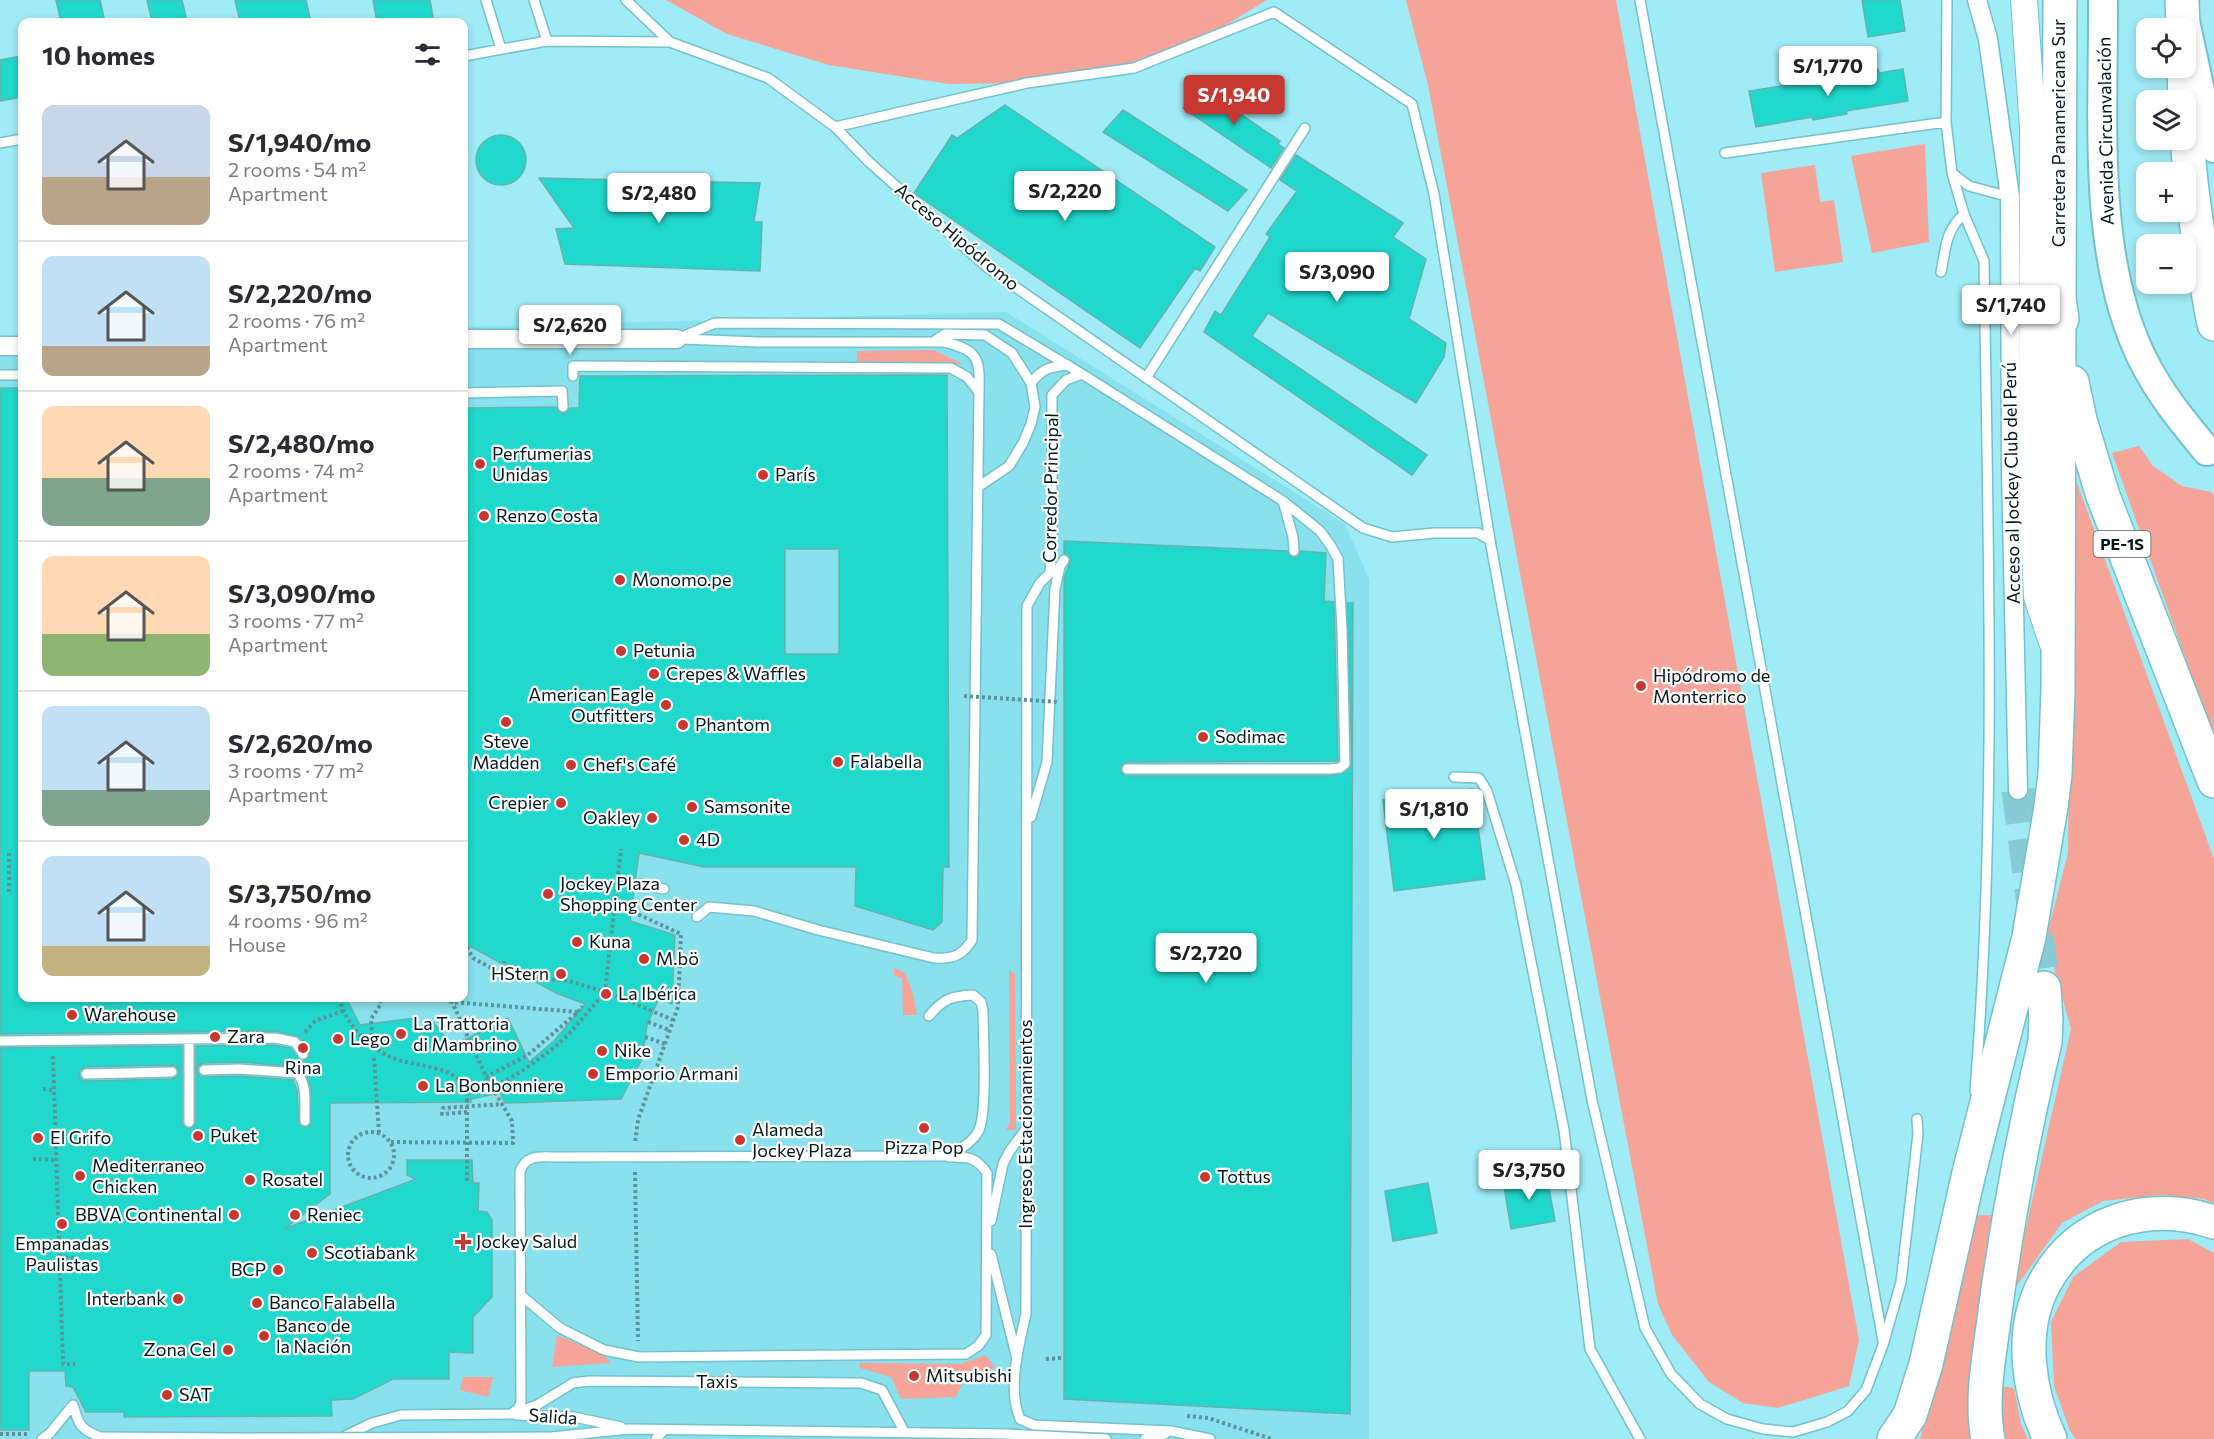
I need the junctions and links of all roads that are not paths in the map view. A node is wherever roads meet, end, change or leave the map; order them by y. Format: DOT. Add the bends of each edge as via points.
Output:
graph roads {
  1 [pos="486,0"];
  2 [pos="534,0"];
  3 [pos="626,0"];
  4 [pos="1640,0"];
  5 [pos="1947,0"];
  6 [pos="1977,0"];
  7 [pos="2024,0"];
  8 [pos="2060,0"];
  9 [pos="2103,0"];
  10 [pos="2182,12"];
  11 [pos="547,41"];
  12 [pos="670,42"];
  13 [pos="501,49"];
  14 [pos="468,55"];
  15 [pos="1946,122"];
  16 [pos="836,127"];
  17 [pos="1305,128"];
  18 [pos="18,140"];
  19 [pos="0,143"];
  20 [pos="2214,148"];
  21 [pos="2187,150"];
  22 [pos="1725,153"];
  23 [pos="1952,173"];
  24 [pos="2010,197"];
  25 [pos="1965,214"];
  26 [pos="1941,272"];
  27 [pos="2059,298"];
  28 [pos="2214,324"];
  29 [pos="468,339"];
  30 [pos="677,339"];
  31 [pos="933,342"];
  32 [pos="0,346"];
  33 [pos="18,346"];
  34 [pos="1068,365"];
  35 [pos="0,375"];
  36 [pos="18,375"];
  37 [pos="1085,375"];
  38 [pos="573,376"];
  39 [pos="1146,378"];
  40 [pos="1031,383"];
  41 [pos="979,392"];
  42 [pos="468,393"];
  43 [pos="563,407"];
  44 [pos="2207,451"];
  45 [pos="978,487"];
  46 [pos="1283,501"];
  47 [pos="1490,540"];
  48 [pos="1294,551"];
  49 [pos="1064,560"];
  50 [pos="2058,661"];
  51 [pos="1127,769"];
  52 [pos="1454,777"];
  53 [pos="2214,781"];
  54 [pos="2018,789"];
  55 [pos="1028,828"];
  56 [pos="641,884"];
  57 [pos="664,889"];
  58 [pos="697,917"];
  59 [pos="2044,988"];
  60 [pos="929,1016"];
  61 [pos="189,1039"];
  62 [pos="0,1041"];
  63 [pos="303,1054"];
  64 [pos="204,1070"];
  65 [pos="172,1072"];
  66 [pos="86,1074"];
  67 [pos="1974,1105"];
  68 [pos="1973,1116"];
  69 [pos="1917,1119"];
  70 [pos="305,1121"];
  71 [pos="189,1122"];
  72 [pos="1026,1129"];
  73 [pos="944,1156"];
  74 [pos="1969,1173"];
  75 [pos="2214,1222"];
  76 [pos="987,1240"];
  77 [pos="522,1296"];
  78 [pos="1883,1345"];
  79 [pos="1017,1358"];
  80 [pos="511,1414"];
  81 [pos="629,1429"];
  82 [pos="664,1430"];
  83 [pos="1172,1432"];
  84 [pos="904,1433"];
  85 [pos="42,1439"];
  86 [pos="339,1439"];
  87 [pos="656,1439"];
  88 [pos="1106,1439"];
  89 [pos="1145,1439"];
  90 [pos="1210,1439"];
  91 [pos="1640,1439"];
  92 [pos="1894,1439"];
  93 [pos="1988,1439"];
  94 [pos="2050,1439"];
  1 -- 13 [label="lane"];
  2 -- 11 [label="lane"];
  3 -- 12 [label="lane"];
  4 -- 78 [label="lane"];
  5 -- 15 [label="lane"];
  6 -- 24 [label="street, Acceso al Jockey Club del Perú" via="1988,39"];
  7 -- 50 [label="street" via="2033,128 2032,491 2037,597"];
  8 -- 27 [label="highway, Carretera Panamericana Sur / PE-1S"];
  9 -- 44 [label="main road, Avenida Circunvalación" via="2104,182 2109,243 2122,305 2142,358 2172,409"];
  10 -- 20 [label="main road"];
  11 -- 12 [label="lane, Acceso Hipódromo"];
  11 -- 13 [label="lane, Acceso Hipódromo"];
  12 -- 16 [label="lane, Acceso Hipódromo" via="768,78"];
  13 -- 14 [label="lane, Acceso Hipódromo"];
  15 -- 22 [label="lane"];
  15 -- 23 [label="lane"];
  16 -- 39 [label="lane, Acceso Hipódromo" via="868,162 988,268"];
  16 -- 47 [label="lane" via="1027,83 1134,68 1274,12 1412,104 1434,194"];
  17 -- 39 [label="lane"];
  18 -- 19 [label="lane"];
  21 -- 28 [label="highway"];
  23 -- 24 [label="lane" via="1969,186"];
  23 -- 25 [label="lane"];
  24 -- 54 [label="street, Acceso al Jockey Club del Perú"];
  25 -- 26 [label="lane" via="1949,234"];
  25 -- 67 [label="lane" via="1984,261 1989,676 1985,940"];
  27 -- 50 [label="highway"];
  27 -- 53 [label="highway, Carretera Panamericana Sur / PE-1S" via="2069,371 2103,496"];
  29 -- 30 [label="street"];
  30 -- 31 [label="lane"];
  30 -- 34 [label="lane" via="715,324 980,322 999,324"];
  31 -- 40 [label="lane" via="945,334 985,335 1012,353"];
  31 -- 41 [label="lane" via="963,346 975,355 980,367"];
  32 -- 33 [label="street"];
  34 -- 37 [label="lane"];
  34 -- 40 [label="lane" via="1041,371"];
  35 -- 36 [label="lane"];
  37 -- 46 [label="lane"];
  37 -- 55 [label="lane, Corredor Principal" via="1066,380 1052,394 1050,573 1027,606"];
  38 -- 41 [label="lane" via="573,366 951,368 967,377"];
  39 -- 47 [label="lane, Acceso Hipódromo" via="1363,528 1392,537 1478,533"];
  40 -- 45 [label="lane" via="1035,407 1023,443 1009,466"];
  41 -- 45 [label="lane"];
  42 -- 43 [label="lane" via="562,390"];
  45 -- 58 [label="lane" via="972,940 966,950 952,959 934,958 754,911 709,907"];
  46 -- 48 [label="lane"];
  46 -- 51 [label="lane" via="1320,531 1338,559 1345,764 1330,769"];
  47 -- 78 [label="lane" via="1592,1100 1645,1328 1671,1374 1700,1404 1727,1419 1793,1432 1848,1411 1866,1390"];
  49 -- 55 [label="lane" via="1055,589 1047,762"];
  50 -- 74 [label="highway" via="2055,774 2045,853 2029,937"];
  52 -- 91 [label="lane" via="1479,777 1487,791 1516,885 1564,1130 1590,1350"];
  55 -- 72 [label="lane, Ingreso Estacionamientos"];
  56 -- 57 [label="lane"];
  59 -- 93 [label="highway" via="2045,1042 2014,1182 1989,1360"];
  60 -- 73 [label="lane" via="938,1005 958,996 973,995 981,1002 983,1011 983,1114 979,1130 972,1140"];
  61 -- 62 [label="lane"];
  61 -- 63 [label="lane" via="274,1038 295,1042"];
  61 -- 71 [label="lane"];
  64 -- 70 [label="lane" via="239,1068 297,1073 304,1087"];
  65 -- 66 [label="lane"];
  68 -- 74 [label="lane"];
  69 -- 78 [label="lane" via="1900,1282"];
  72 -- 76 [label="lane" via="1003,1164"];
  72 -- 79 [label="lane, Ingreso Estacionamientos" via="1026,1314"];
  73 -- 76 [label="lane" via="970,1157 980,1162 987,1173"];
  73 -- 77 [label="lane" via="534,1157 522,1164 520,1172"];
  74 -- 92 [label="highway" via="1926,1364 1910,1415"];
  75 -- 94 [label="highway" via="2165,1213 2123,1219 2079,1242 2053,1269 2038,1300 2029,1355 2034,1393"];
  76 -- 77 [label="lane" via="986,1335 966,1354 639,1357 604,1350 560,1328"];
  76 -- 79 [label="lane"];
  77 -- 80 [label="lane" via="521,1402"];
  79 -- 83 [label="lane, Ingreso Estacionamientos" via="1015,1408 1020,1419 1034,1425"];
  80 -- 81 [label="lane, Salida" via="574,1418"];
  80 -- 84 [label="lane, Taxis" via="537,1405 573,1383 589,1381 861,1383 882,1390"];
  80 -- 86 [label="lane, Salida" via="401,1415 372,1423"];
  81 -- 82 [label="lane"];
  81 -- 85 [label="lane, bridge" via="552,1437 100,1437 79,1425 73,1406"];
  82 -- 84 [label="lane"];
  82 -- 87 [label="lane"];
  83 -- 89 [label="lane"];
  83 -- 90 [label="lane"];
  84 -- 88 [label="lane"];
}
